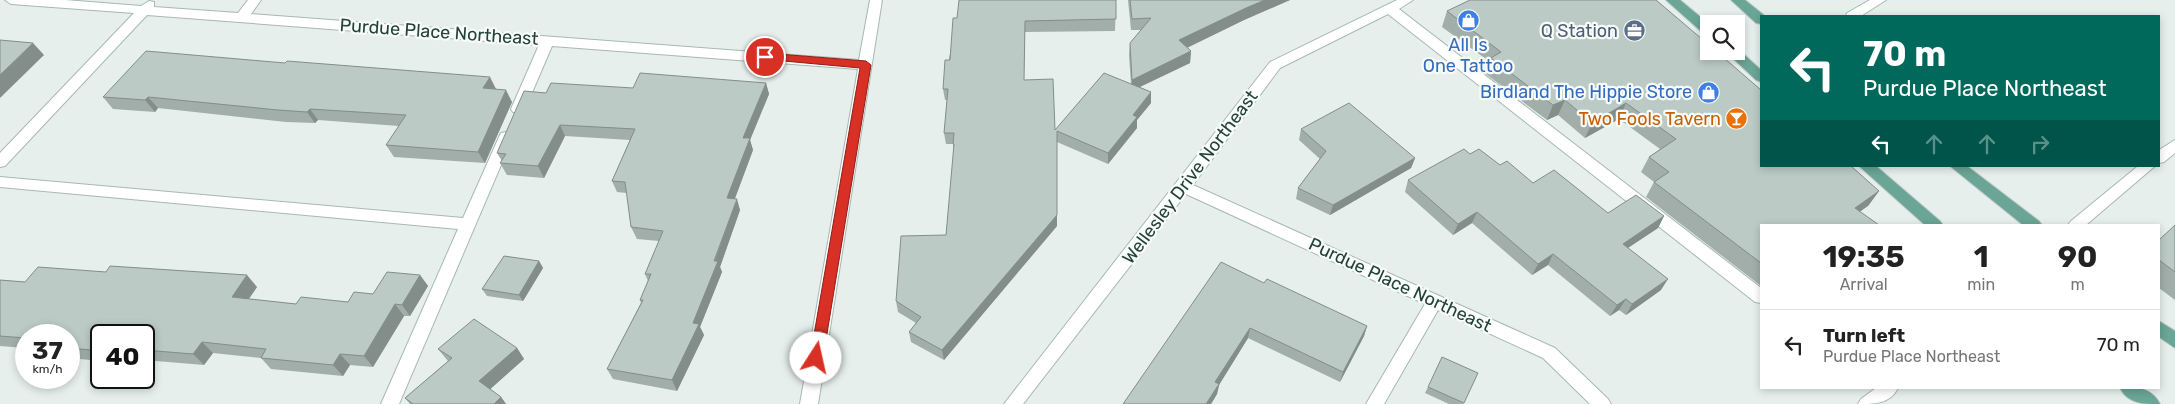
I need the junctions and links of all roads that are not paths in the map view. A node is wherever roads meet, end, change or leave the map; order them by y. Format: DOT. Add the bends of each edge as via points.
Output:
graph roads {
  1 [pos="11,0"];
  2 [pos="255,0"];
  3 [pos="876,0"];
  4 [pos="1407,0"];
  5 [pos="1672,0"];
  6 [pos="1737,0"];
  7 [pos="1880,0"];
  8 [pos="149,5"];
  9 [pos="1390,9"];
  10 [pos="1854,15"];
  11 [pos="243,16"];
  12 [pos="1760,19"];
  13 [pos="1700,23"];
  14 [pos="548,40"];
  15 [pos="1742,60"];
  16 [pos="866,65"];
  17 [pos="1760,75"];
  18 [pos="2175,145"];
  19 [pos="2160,157"];
  20 [pos="0,162"];
  21 [pos="1867,167"];
  22 [pos="1958,167"];
  23 [pos="2147,167"];
  24 [pos="0,182"];
  25 [pos="1183,187"];
  26 [pos="468,224"];
  27 [pos="1934,224"];
  28 [pos="2033,224"];
  29 [pos="2077,224"];
  30 [pos="1760,296"];
  31 [pos="1434,301"];
  32 [pos="2160,329"];
  33 [pos="2175,341"];
  34 [pos="1884,389"];
  35 [pos="2131,389"];
  36 [pos="390,404"];
  37 [pos="808,404"];
  38 [pos="1013,404"];
  39 [pos="1375,404"];
  40 [pos="1602,404"];
  41 [pos="1867,404"];
  42 [pos="2150,404"];
  1 -- 8 [label="street, Purdue Place Northeast"];
  2 -- 11 [label="street"];
  3 -- 16 [label="street"];
  4 -- 9 [label="street, Wellesley Drive Northeast"];
  5 -- 13 [label="main road"];
  6 -- 12 [label="main road"];
  7 -- 10 [label="street"];
  8 -- 11 [label="street, Purdue Place Northeast"];
  8 -- 20 [label="street"];
  9 -- 25 [label="street, Wellesley Drive Northeast" via="1275,65"];
  9 -- 30 [label="street"];
  11 -- 14 [label="street, Purdue Place Northeast"];
  14 -- 16 [label="street, Purdue Place Northeast"];
  14 -- 26 [label="street"];
  15 -- 17 [label="main road"];
  16 -- 37 [label="street"];
  18 -- 19 [label="street"];
  21 -- 27 [label="main road"];
  22 -- 28 [label="main road"];
  23 -- 29 [label="street"];
  24 -- 26 [label="street"];
  25 -- 31 [label="street, Purdue Place Northeast"];
  25 -- 38 [label="street, Wellesley Drive Northeast"];
  26 -- 36 [label="street"];
  31 -- 39 [label="street"];
  31 -- 40 [label="street, Purdue Place Northeast" via="1549,354"];
  32 -- 33 [label="main road"];
  34 -- 41 [label="street"];
  35 -- 42 [label="main road"];
}
